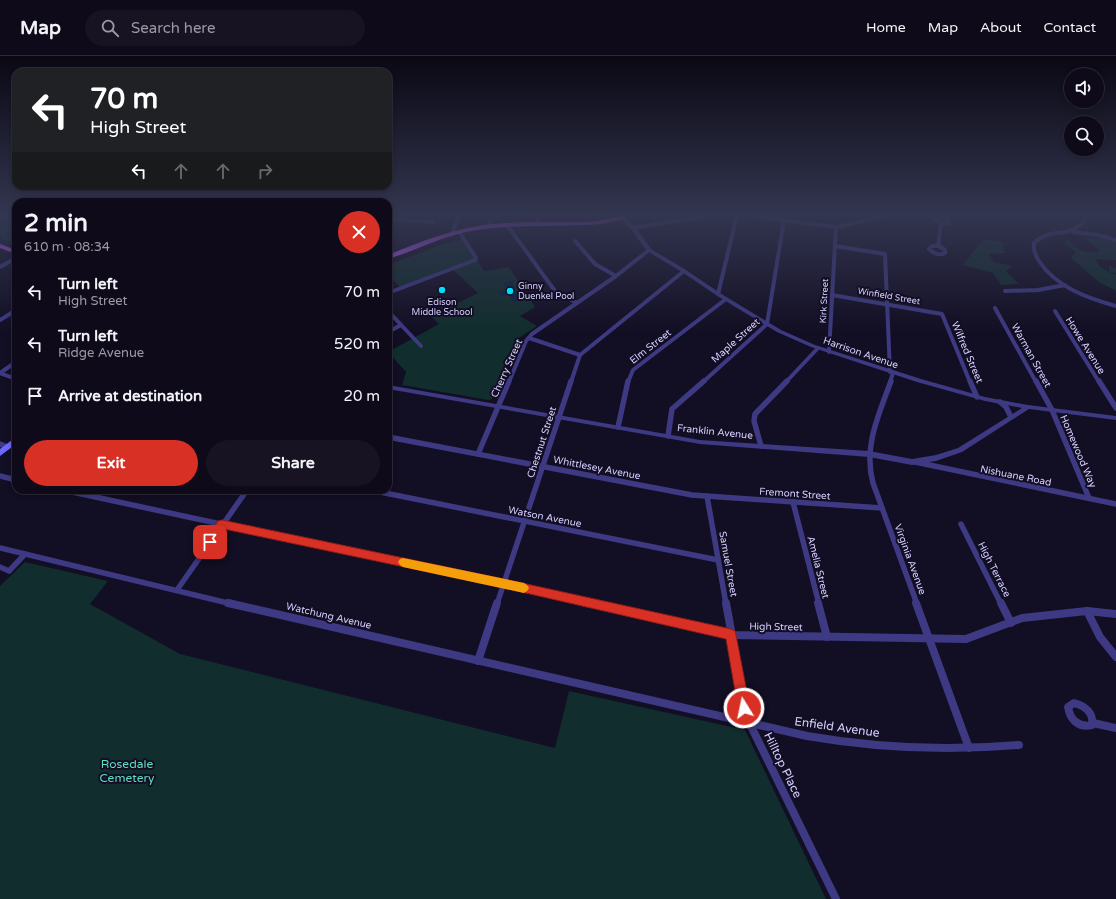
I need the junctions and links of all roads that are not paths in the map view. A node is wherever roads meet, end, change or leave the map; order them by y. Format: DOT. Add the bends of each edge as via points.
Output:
graph roads {
  1 [pos="473,253"];
  2 [pos="528,253"];
  3 [pos="586,253"];
  4 [pos="645,253"];
  5 [pos="655,253"];
  6 [pos="727,253"];
  7 [pos="779,253"];
  8 [pos="835,253"];
  9 [pos="881,253"];
  10 [pos="1035,253"];
  11 [pos="12,260"];
  12 [pos="0,267"];
  13 [pos="684,271"];
  14 [pos="616,276"];
  15 [pos="1065,285"];
  16 [pos="392,292"];
  17 [pos="1005,292"];
  18 [pos="718,294"];
  19 [pos="832,295"];
  20 [pos="726,299"];
  21 [pos="577,303"];
  22 [pos="887,304"];
  23 [pos="1116,306"];
  24 [pos="995,308"];
  25 [pos="1054,311"];
  26 [pos="12,312"];
  27 [pos="942,314"];
  28 [pos="392,316"];
  29 [pos="0,320"];
  30 [pos="767,324"];
  31 [pos="401,325"];
  32 [pos="392,330"];
  33 [pos="529,338"];
  34 [pos="421,346"];
  35 [pos="818,348"];
  36 [pos="828,352"];
  37 [pos="580,355"];
  38 [pos="12,365"];
  39 [pos="892,372"];
  40 [pos="0,373"];
  41 [pos="12,378"];
  42 [pos="392,388"];
  43 [pos="977,397"];
  44 [pos="1000,402"];
  45 [pos="498,407"];
  46 [pos="1028,407"];
  47 [pos="1116,408"];
  48 [pos="1052,410"];
  49 [pos="1011,417"];
  50 [pos="560,418"];
  51 [pos="1116,418"];
  52 [pos="618,428"];
  53 [pos="668,436"];
  54 [pos="392,438"];
  55 [pos="4,446"];
  56 [pos="761,446"];
  57 [pos="0,453"];
  58 [pos="478,454"];
  59 [pos="869,454"];
  60 [pos="912,462"];
  61 [pos="544,466"];
  62 [pos="0,476"];
  63 [pos="12,479"];
  64 [pos="82,494"];
  65 [pos="244,494"];
  66 [pos="390,494"];
  67 [pos="708,496"];
  68 [pos="1089,498"];
  69 [pos="793,502"];
  70 [pos="1116,504"];
  71 [pos="882,508"];
  72 [pos="526,521"];
  73 [pos="222,524"];
  74 [pos="961,524"];
  75 [pos="0,548"];
  76 [pos="25,554"];
  77 [pos="718,560"];
  78 [pos="0,567"];
  79 [pos="504,584"];
  80 [pos="177,590"];
  81 [pos="1087,611"];
  82 [pos="1116,614"];
  83 [pos="1010,622"];
  84 [pos="731,635"];
  85 [pos="827,637"];
  86 [pos="929,638"];
  87 [pos="1116,657"];
  88 [pos="478,661"];
  89 [pos="654,700"];
  90 [pos="749,723"];
  91 [pos="1092,723"];
  92 [pos="1116,728"];
  93 [pos="1019,745"];
  94 [pos="969,748"];
  95 [pos="836,899"];
  1 -- 16 [label="street" via="475,260"];
  2 -- 21 [label="street" via="555,291"];
  3 -- 14 [label="street" via="595,264"];
  4 -- 14 [label="street, Cherry Street"];
  5 -- 13 [label="street, Harrison Avenue"];
  6 -- 18 [label="street"];
  7 -- 30 [label="street, Maple Street"];
  8 -- 19 [label="street, Kirk Street"];
  9 -- 22 [label="street, Virginia Avenue" via="885,254"];
  10 -- 15 [label="street" via="1044,268"];
  11 -- 12 [label="street"];
  13 -- 18 [label="street, Harrison Avenue"];
  13 -- 37 [label="street"];
  14 -- 21 [label="street, Cherry Street"];
  15 -- 17 [label="street"];
  15 -- 23 [label="street"];
  18 -- 20 [label="street, Harrison Avenue"];
  19 -- 22 [label="street, Winfield Street"];
  19 -- 36 [label="street, Kirk Street"];
  20 -- 30 [label="street, Harrison Avenue"];
  20 -- 52 [label="street, Elm Street" via="633,370"];
  21 -- 33 [label="street, Cherry Street"];
  22 -- 27 [label="street, Winfield Street"];
  22 -- 39 [label="street, Virginia Avenue"];
  24 -- 48 [label="street, Warman Street"];
  25 -- 47 [label="street, Howe Avenue"];
  26 -- 29 [label="street"];
  27 -- 43 [label="street, Wilfred Street"];
  28 -- 31 [label="street"];
  30 -- 35 [label="street, Harrison Avenue" via="792,338"];
  30 -- 53 [label="street, Maple Street" via="672,409"];
  31 -- 32 [label="street"];
  31 -- 34 [label="street"];
  33 -- 37 [label="street"];
  33 -- 45 [label="street, Cherry Street"];
  35 -- 36 [label="street, Harrison Avenue"];
  35 -- 56 [label="street" via="754,414"];
  36 -- 39 [label="street, Harrison Avenue"];
  37 -- 50 [label="street, Chestnut Street"];
  38 -- 40 [label="street"];
  39 -- 43 [label="street, Harrison Avenue"];
  39 -- 59 [label="street, Virginia Avenue"];
  40 -- 41 [label="street"];
  42 -- 45 [label="street, Franklin Avenue"];
  43 -- 44 [label="street, Harrison Avenue"];
  44 -- 46 [label="street, Harrison Avenue"];
  44 -- 49 [label="street"];
  45 -- 50 [label="street, Franklin Avenue"];
  45 -- 58 [label="street, Cherry Street"];
  46 -- 48 [label="street, Harrison Avenue"];
  46 -- 49 [label="street, Franklin Avenue"];
  48 -- 51 [label="street, Harrison Avenue"];
  48 -- 68 [label="street, Homewood Way"];
  49 -- 60 [label="street, Franklin Avenue" via="960,450"];
  50 -- 52 [label="street, Franklin Avenue"];
  50 -- 61 [label="street, Chestnut Street"];
  52 -- 53 [label="street, Franklin Avenue"];
  53 -- 56 [label="street, Franklin Avenue" via="700,442"];
  54 -- 58 [label="street, Whittlesey Avenue"];
  55 -- 57 [label="main road"];
  56 -- 59 [label="street, Franklin Avenue"];
  58 -- 61 [label="street, Whittlesey Avenue"];
  59 -- 60 [label="street, Franklin Avenue"];
  59 -- 71 [label="street, Virginia Avenue" via="870,470"];
  60 -- 68 [label="street, Nishuane Road"];
  61 -- 67 [label="street, Whittlesey Avenue"];
  61 -- 72 [label="street, Chestnut Street"];
  62 -- 63 [label="street"];
  64 -- 73 [label="street, High Street"];
  65 -- 73 [label="street"];
  66 -- 72 [label="street, Watson Avenue"];
  67 -- 69 [label="street, Fremont Street"];
  67 -- 77 [label="street, Samuel Street"];
  68 -- 70 [label="street, Nishuane Road"];
  69 -- 71 [label="street, Fremont Street"];
  69 -- 85 [label="street, Amelia Street"];
  71 -- 86 [label="street, Virginia Avenue"];
  72 -- 77 [label="street, Watson Avenue"];
  72 -- 79 [label="street, Chestnut Street"];
  73 -- 79 [label="street, High Street"];
  73 -- 80 [label="street"];
  74 -- 83 [label="street, High Terrace"];
  75 -- 76 [label="street, Watchung Avenue"];
  76 -- 78 [label="street" via="9,571"];
  76 -- 80 [label="street, Watchung Avenue"];
  77 -- 84 [label="street, Samuel Street"];
  79 -- 84 [label="street, High Street"];
  79 -- 88 [label="street, Chestnut Street"];
  80 -- 88 [label="street, Watchung Avenue"];
  81 -- 82 [label="street, High Street"];
  81 -- 83 [label="street, High Street" via="1022,618"];
  81 -- 87 [label="street" via="1100,637"];
  83 -- 86 [label="street, High Street" via="966,640"];
  84 -- 85 [label="street, High Street"];
  84 -- 90 [label="street, Hilltop Place"];
  85 -- 86 [label="street, High Street"];
  86 -- 94 [label="street, Virginia Avenue"];
  88 -- 89 [label="street, Watchung Avenue"];
  89 -- 90 [label="street, Enfield Avenue"];
  90 -- 94 [label="street, Enfield Avenue" via="865,744"];
  90 -- 95 [label="street, Hilltop Place"];
  91 -- 92 [label="street"];
  93 -- 94 [label="street, Enfield Avenue"];
}
